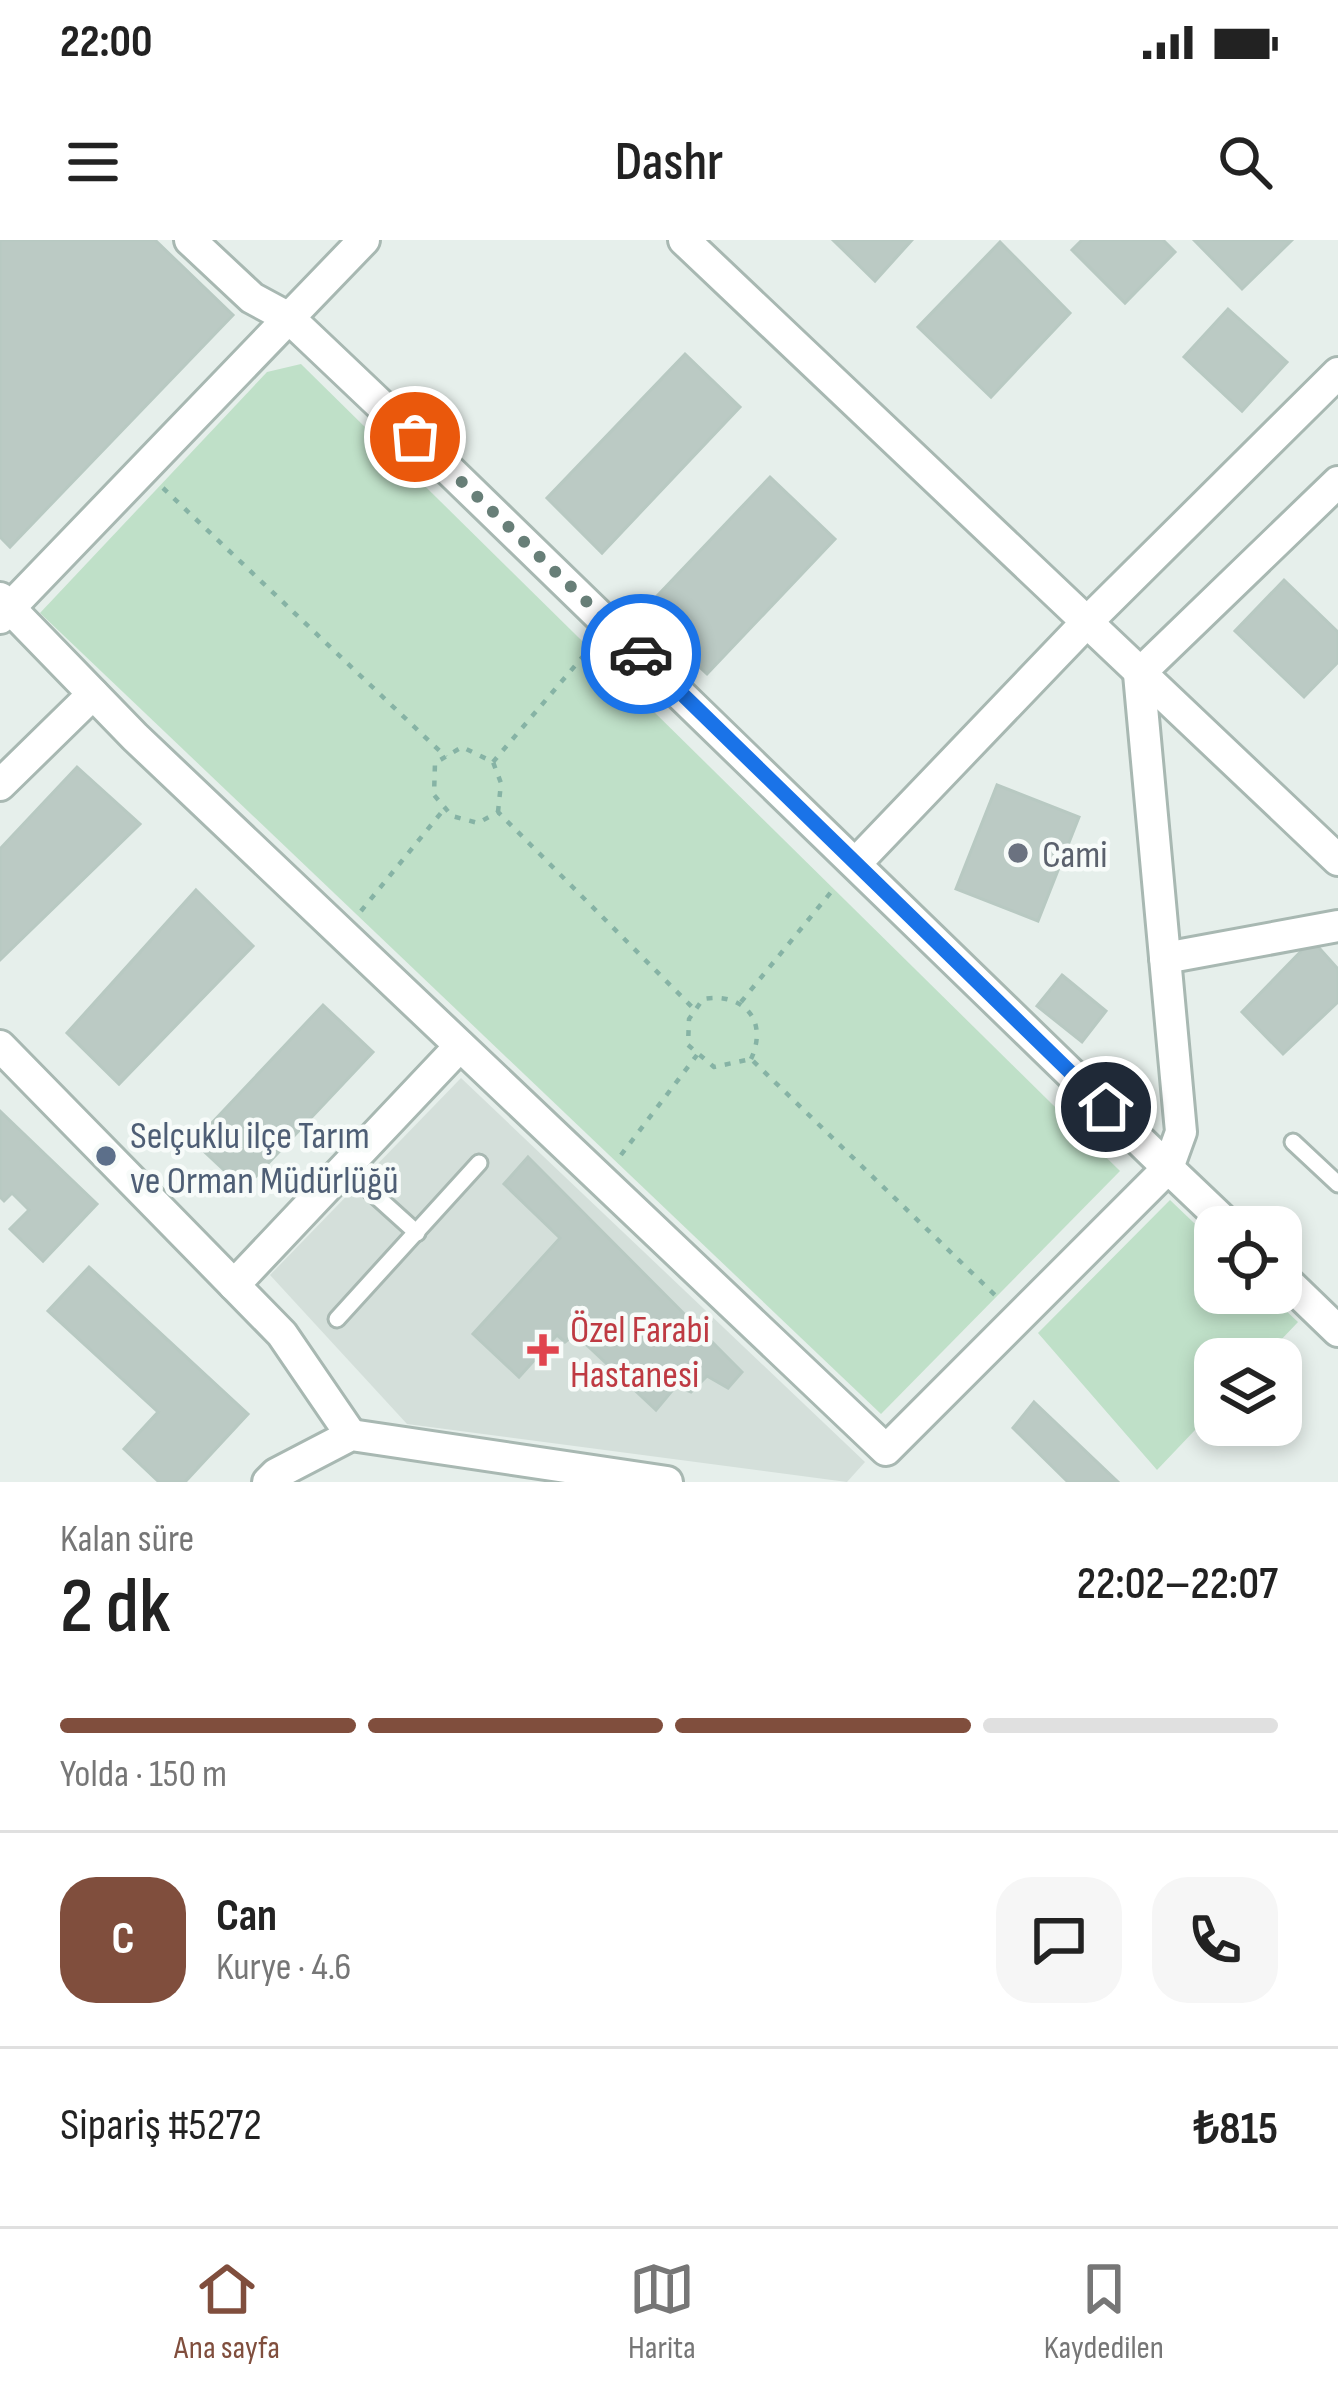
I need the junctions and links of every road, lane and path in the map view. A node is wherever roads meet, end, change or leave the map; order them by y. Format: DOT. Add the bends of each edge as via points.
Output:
graph roads {
  1 [pos="190,240"];
  2 [pos="364,240"];
  3 [pos="684,240"];
  4 [pos="289,318"];
  5 [pos="1338,373"];
  6 [pos="143,470"];
  7 [pos="1338,482"];
  8 [pos="3,608"];
  9 [pos="610,624"];
  10 [pos="1085,624"];
  11 [pos="1139,674"];
  12 [pos="93,694"];
  13 [pos="446,757"];
  14 [pos="493,762"];
  15 [pos="0,785"];
  16 [pos="445,808"];
  17 [pos="498,812"];
  18 [pos="1338,860"];
  19 [pos="857,862"];
  20 [pos="1338,926"];
  21 [pos="342,934"];
  22 [pos="1165,958"];
  23 [pos="741,1002"];
  24 [pos="695,1010"];
  25 [pos="0,1046"];
  26 [pos="460,1046"];
  27 [pos="698,1054"];
  28 [pos="751,1059"];
  29 [pos="1294,1142"];
  30 [pos="479,1163"];
  31 [pos="345,1168"];
  32 [pos="1168,1168"];
  33 [pos="601,1180"];
  34 [pos="1338,1184"];
  35 [pos="1208,1206"];
  36 [pos="417,1233"];
  37 [pos="234,1285"];
  38 [pos="1302,1296"];
  39 [pos="1018,1317"];
  40 [pos="337,1319"];
  41 [pos="1338,1331"];
  42 [pos="351,1435"];
  43 [pos="886,1450"];
  44 [pos="506,1470"];
  45 [pos="582,1476"];
  46 [pos="651,1481"];
  47 [pos="268,1482"];
  48 [pos="881,1482"];
  1 -- 4 [label="street" via="252,298"];
  2 -- 4 [label="street"];
  3 -- 10 [label="street"];
  4 -- 6 [label="street"];
  4 -- 9 [label="street"];
  5 -- 10 [label="street"];
  6 -- 8 [label="street"];
  6 -- 13 [label="path"];
  7 -- 11 [label="street"];
  8 -- 12 [label="street"];
  9 -- 14 [label="path"];
  9 -- 19 [label="street"];
  10 -- 11 [label="street"];
  10 -- 19 [label="street"];
  11 -- 18 [label="street"];
  11 -- 22 [label="street"];
  12 -- 15 [label="street"];
  12 -- 21 [label="street"];
  13 -- 14 [label="path" via="462,748"];
  13 -- 16 [label="path" via="435,764 434,795"];
  14 -- 17 [label="path"];
  16 -- 17 [label="path" via="478,823"];
  16 -- 21 [label="path"];
  17 -- 24 [label="path"];
  19 -- 23 [label="path"];
  19 -- 32 [label="street"];
  20 -- 22 [label="street"];
  21 -- 26 [label="street"];
  22 -- 32 [label="street" via="1181,1132"];
  23 -- 24 [label="path" via="703,999"];
  23 -- 28 [label="path" via="758,1045"];
  24 -- 27 [label="path" via="688,1046"];
  25 -- 37 [label="street"];
  26 -- 31 [label="street"];
  26 -- 33 [label="street"];
  27 -- 28 [label="path" via="714,1067"];
  27 -- 33 [label="path"];
  28 -- 39 [label="path"];
  29 -- 34 [label="lane"];
  30 -- 36 [label="lane"];
  31 -- 36 [label="lane"];
  31 -- 37 [label="street"];
  32 -- 35 [label="street"];
  32 -- 39 [label="street"];
  33 -- 43 [label="street"];
  36 -- 40 [label="lane"];
  37 -- 42 [label="street" via="282,1334"];
  38 -- 41 [label="street"];
  39 -- 43 [label="street"];
  42 -- 44 [label="street"];
  42 -- 47 [label="street"];
  43 -- 48 [label="street"];
  44 -- 45 [label="street"];
  45 -- 46 [label="street"];
}
